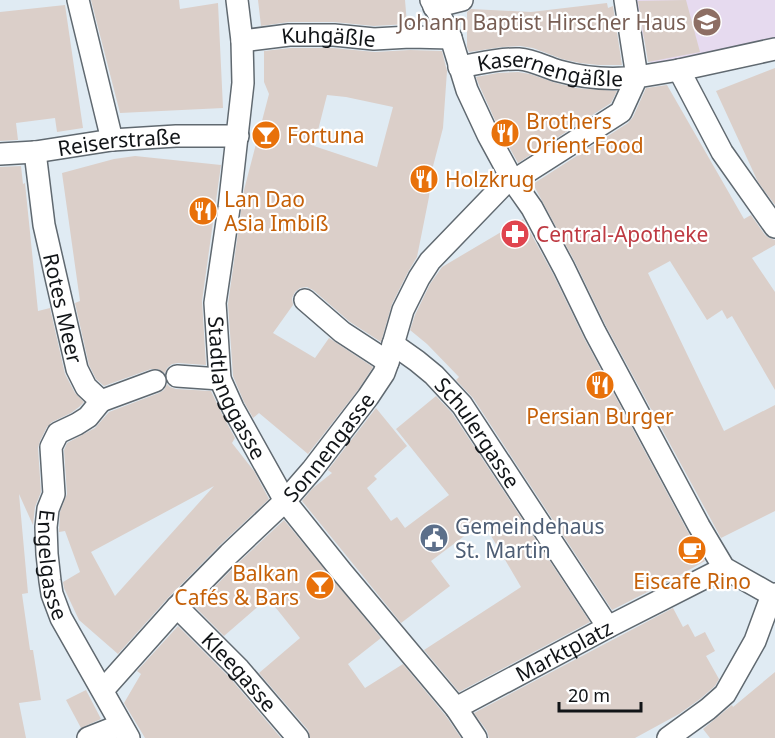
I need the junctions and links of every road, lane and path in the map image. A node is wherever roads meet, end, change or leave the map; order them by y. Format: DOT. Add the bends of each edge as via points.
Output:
graph roads {
  1 [pos="78,0"];
  2 [pos="237,0"];
  3 [pos="462,0"];
  4 [pos="625,0"];
  5 [pos="440,17"];
  6 [pos="242,41"];
  7 [pos="775,50"];
  8 [pos="459,67"];
  9 [pos="679,70"];
  10 [pos="637,77"];
  11 [pos="238,136"];
  12 [pos="112,140"];
  13 [pos="35,152"];
  14 [pos="0,154"];
  15 [pos="512,179"];
  16 [pos="775,227"];
  17 [pos="305,300"];
  18 [pos="390,353"];
  19 [pos="177,376"];
  20 [pos="220,379"];
  21 [pos="154,381"];
  22 [pos="101,401"];
  23 [pos="285,501"];
  24 [pos="724,568"];
  25 [pos="774,595"];
  26 [pos="177,607"];
  27 [pos="608,627"];
  28 [pos="103,690"];
  29 [pos="456,708"];
  30 [pos="125,732"];
  31 [pos="88,738"];
  32 [pos="298,738"];
  33 [pos="476,738"];
  34 [pos="668,738"];
  1 -- 12 [label="street"];
  2 -- 6 [label="street, Stadtlanggasse"];
  3 -- 5 [label="street"];
  4 -- 10 [label="street, Kasernengäßle"];
  5 -- 6 [label="street, Kuhgäßle" via="410,37 289,35"];
  5 -- 8 [label="street"];
  6 -- 11 [label="street, Stadtlanggasse"];
  7 -- 9 [label="street"];
  8 -- 10 [label="street, Kasernengäßle" via="519,59 578,75 616,80"];
  8 -- 15 [label="street"];
  9 -- 10 [label="street"];
  9 -- 16 [label="street" via="722,152"];
  10 -- 15 [label="street, Sonnengasse" via="621,112"];
  11 -- 12 [label="street, Reiserstraße"];
  11 -- 20 [label="street, Stadtlanggasse" via="215,303"];
  12 -- 13 [label="street, Reiserstraße"];
  13 -- 14 [label="street, Reiserstraße"];
  13 -- 22 [label="street, Rotes Meer" via="44,225 77,369 86,387"];
  15 -- 18 [label="street, Sonnengasse" via="430,261 403,310"];
  15 -- 24 [label="street" via="532,208 627,393"];
  17 -- 18 [label="street, Schulergasse" via="342,332"];
  18 -- 23 [label="street, Sonnengasse" via="368,398"];
  18 -- 27 [label="street, Schulergasse" via="417,361 462,405"];
  19 -- 20 [label="street"];
  20 -- 23 [label="street, Stadtlanggasse"];
  21 -- 22 [label="street"];
  22 -- 28 [label="street, Engelgasse" via="88,417 58,433 51,447 54,495 46,527 52,594 61,618"];
  23 -- 26 [label="street, Sonnengasse"];
  23 -- 29 [label="street, Stadtlanggasse"];
  24 -- 25 [label="street"];
  24 -- 27 [label="street, Marktplatz"];
  25 -- 34 [label="street" via="755,641 725,694"];
  26 -- 28 [label="street, Sonnengasse"];
  26 -- 32 [label="street, Kleegasse" via="239,669"];
  27 -- 29 [label="street, Marktplatz"];
  28 -- 30 [label="street, Engelgasse"];
  29 -- 33 [label="street"];
  30 -- 31 [label="street"];
}
